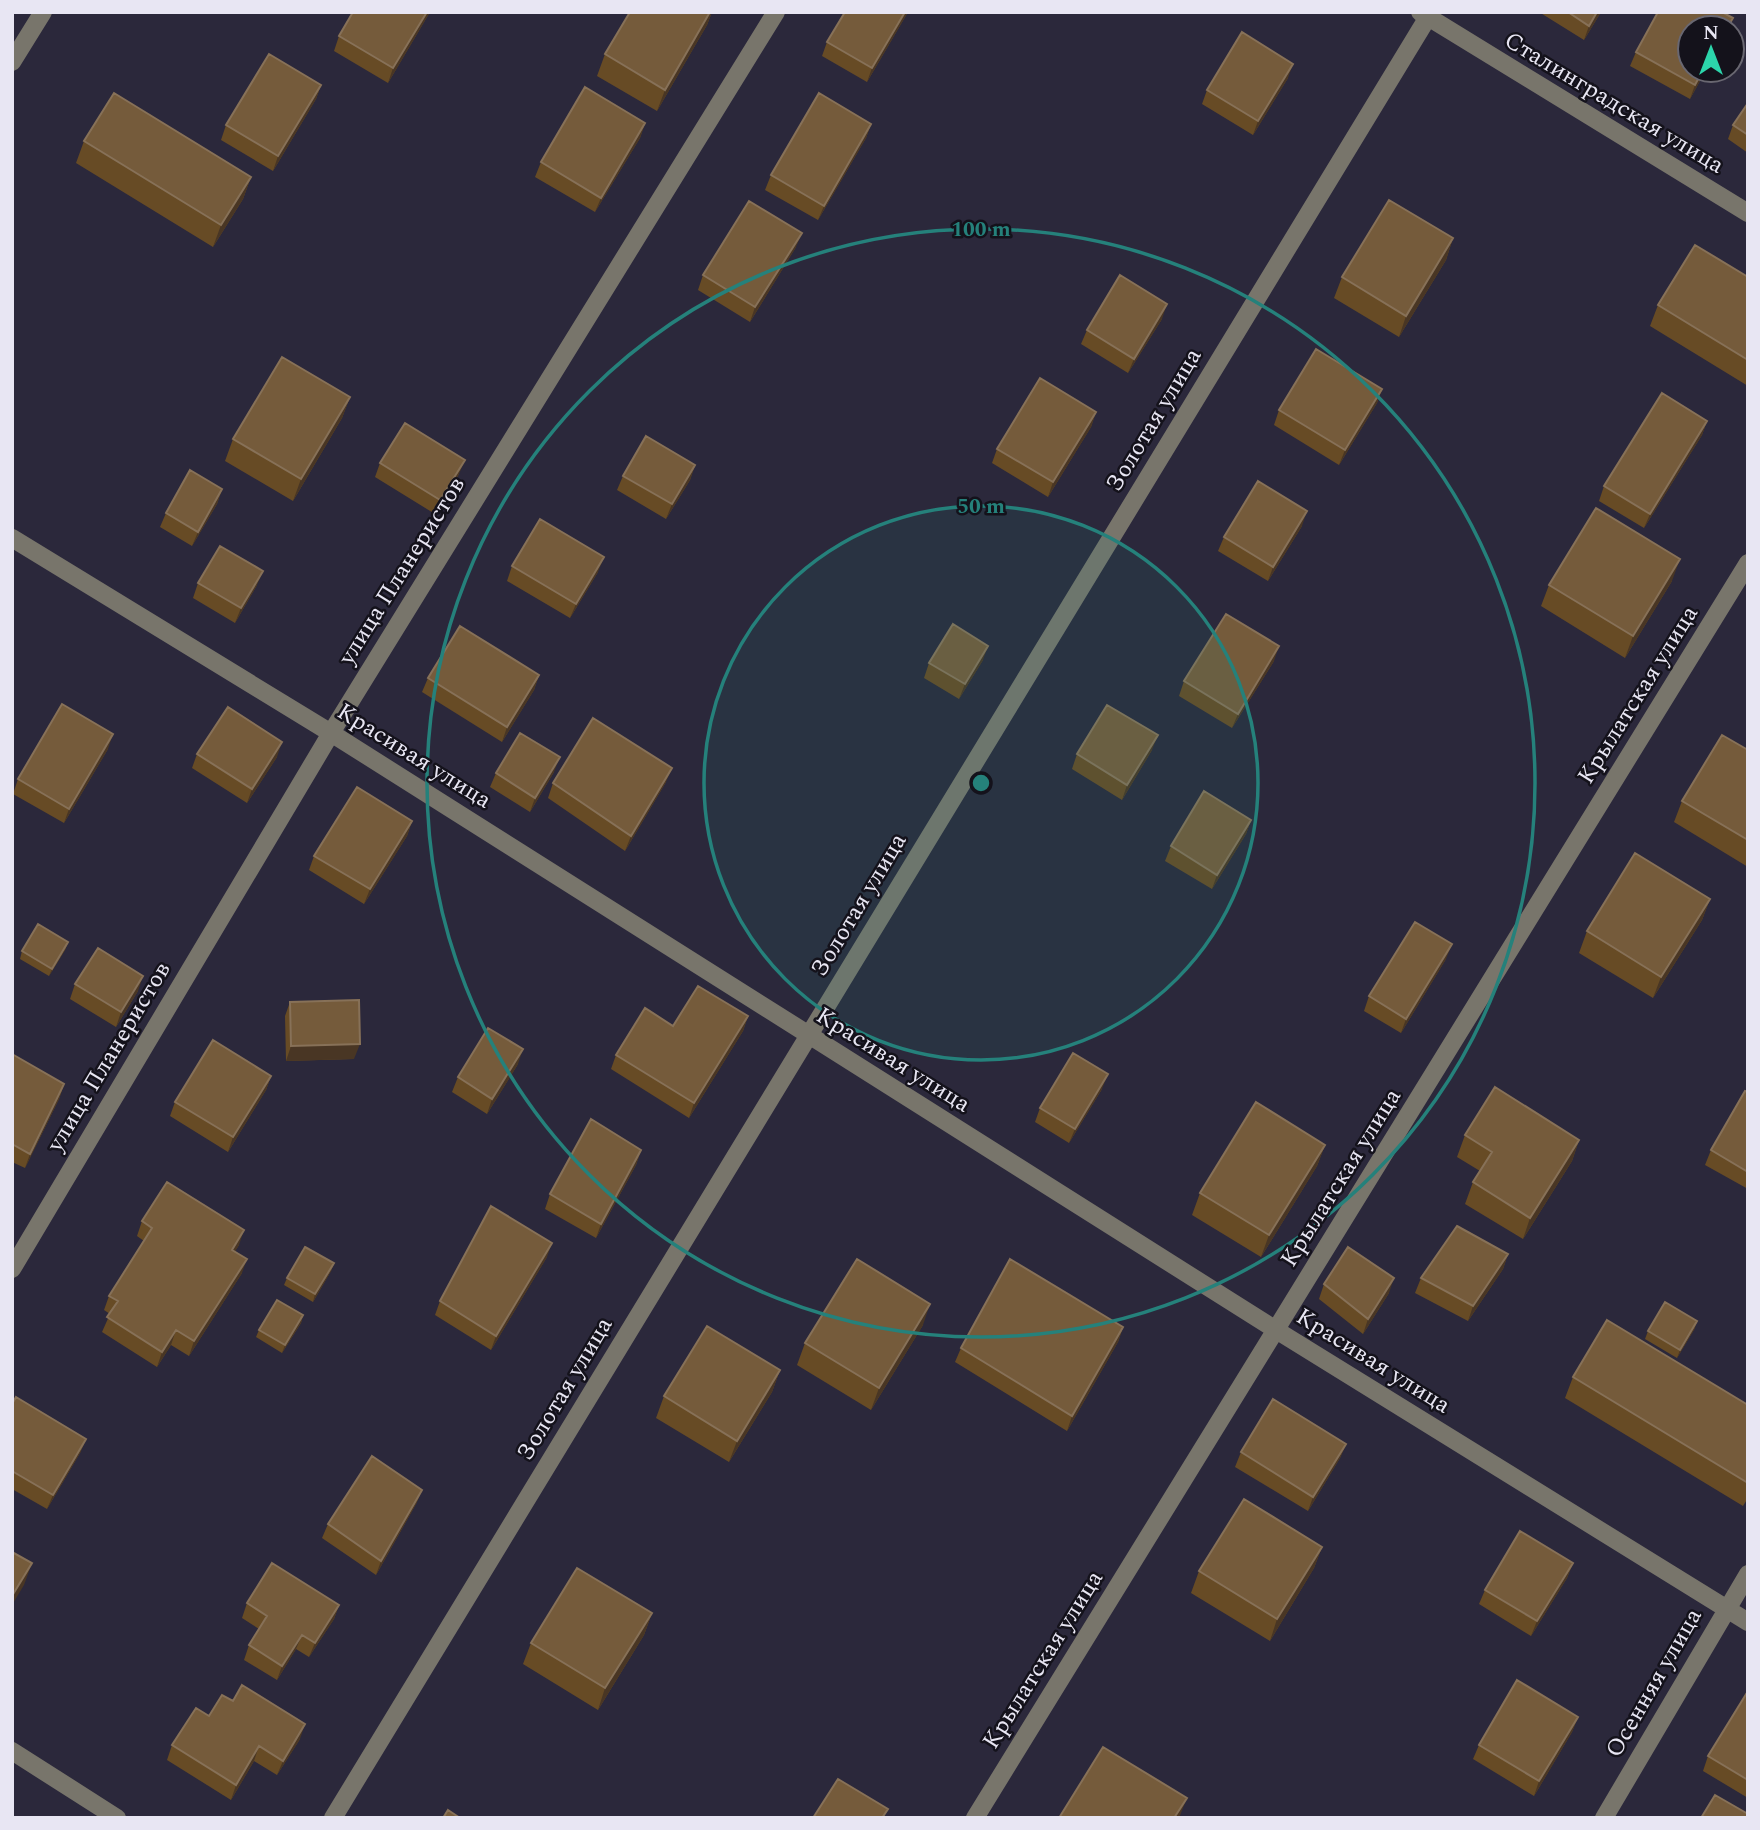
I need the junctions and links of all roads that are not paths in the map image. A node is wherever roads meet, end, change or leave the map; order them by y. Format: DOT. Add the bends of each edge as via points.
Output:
graph roads {
  1 [pos="43,12"];
  2 [pos="776,12"];
  3 [pos="1424,15"];
  4 [pos="12,62"];
  5 [pos="1748,213"];
  6 [pos="12,538"];
  7 [pos="1748,563"];
  8 [pos="331,733"];
  9 [pos="808,1035"];
  10 [pos="12,1269"];
  11 [pos="1276,1330"];
  12 [pos="1748,1574"];
  13 [pos="1727,1609"];
  14 [pos="1748,1622"];
  15 [pos="12,1751"];
  16 [pos="117,1818"];
  17 [pos="333,1818"];
  18 [pos="975,1818"];
  19 [pos="1604,1818"];
  1 -- 4 [label="street"];
  2 -- 8 [label="street, улица Планеристов"];
  3 -- 5 [label="street, Сталинградская улица"];
  3 -- 9 [label="street, Золотая улица"];
  6 -- 8 [label="street, Красивая улица"];
  7 -- 11 [label="street, Крылатская улица"];
  8 -- 9 [label="street, Красивая улица"];
  8 -- 10 [label="street, улица Планеристов"];
  9 -- 11 [label="street, Красивая улица"];
  9 -- 17 [label="street, Золотая улица"];
  11 -- 13 [label="street, Красивая улица"];
  11 -- 18 [label="street, Крылатская улица"];
  12 -- 13 [label="street, Осенняя улица"];
  13 -- 14 [label="street, Красивая улица"];
  13 -- 19 [label="street, Осенняя улица"];
  15 -- 16 [label="street"];
}
